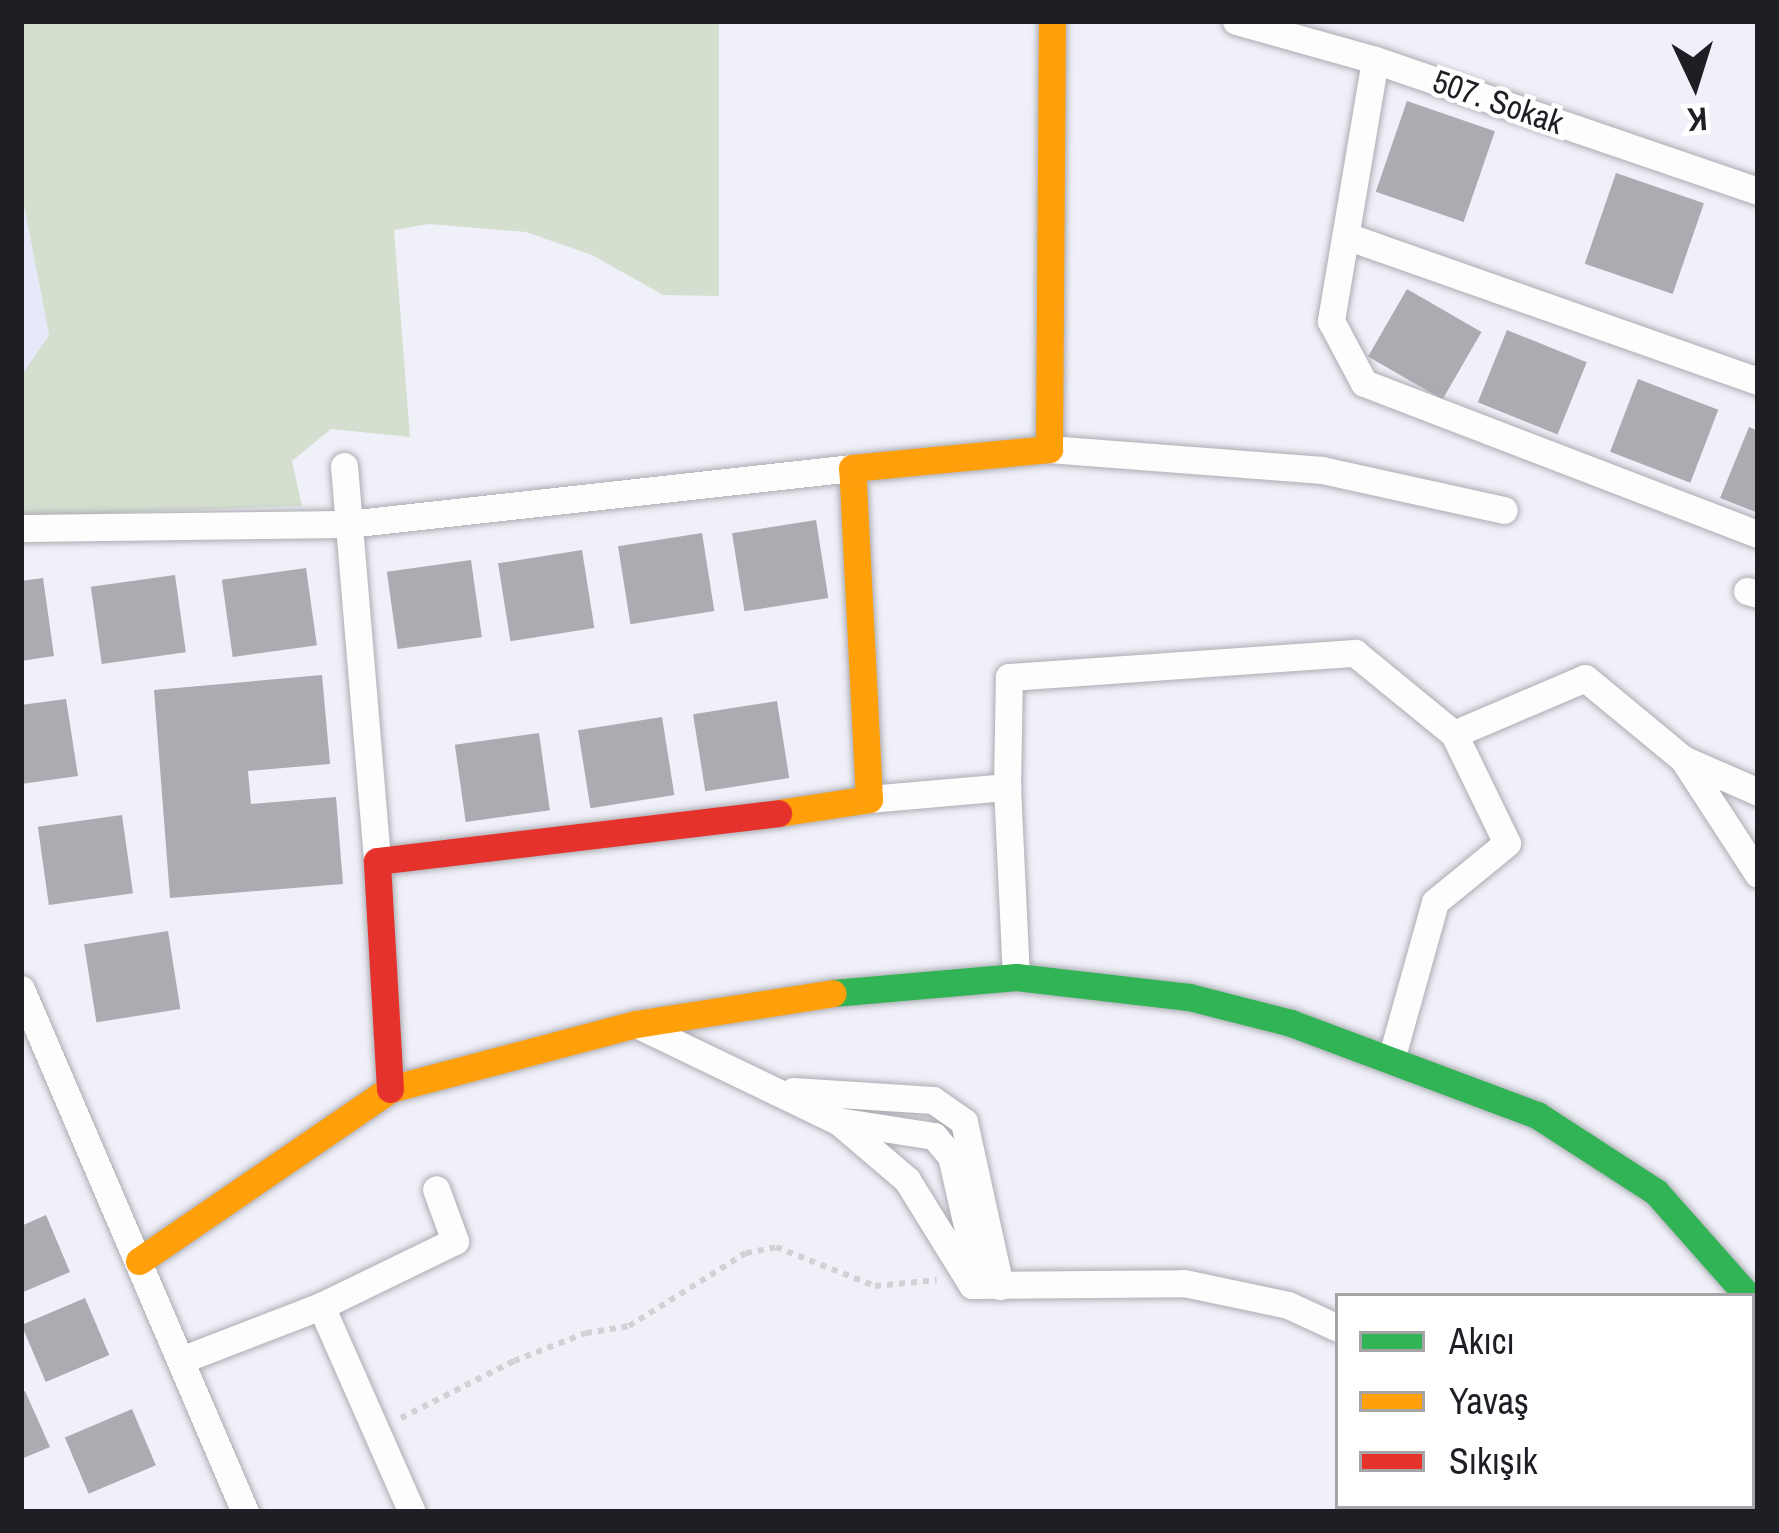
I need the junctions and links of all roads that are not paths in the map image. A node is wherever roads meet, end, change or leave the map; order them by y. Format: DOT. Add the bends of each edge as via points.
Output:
graph roads {
  1 [pos="1052,21"];
  2 [pos="1236,21"];
  3 [pos="1375,60"];
  4 [pos="1758,191"];
  5 [pos="1349,237"];
  6 [pos="1758,381"];
  7 [pos="1049,449"];
  8 [pos="344,466"];
  9 [pos="852,468"];
  10 [pos="1504,510"];
  11 [pos="348,524"];
  12 [pos="21,527"];
  13 [pos="1758,534"];
  14 [pos="1454,734"];
  15 [pos="1682,759"];
  16 [pos="1007,787"];
  17 [pos="1758,792"];
  18 [pos="869,799"];
  19 [pos="377,861"];
  20 [pos="1758,874"];
  21 [pos="1016,977"];
  22 [pos="21,989"];
  23 [pos="636,1024"];
  24 [pos="1393,1056"];
  25 [pos="390,1089"];
  26 [pos="771,1089"];
  27 [pos="838,1121"];
  28 [pos="436,1189"];
  29 [pos="139,1261"];
  30 [pos="984,1286"];
  31 [pos="1751,1293"];
  32 [pos="321,1306"];
  33 [pos="1335,1327"];
  34 [pos="181,1360"];
  35 [pos="244,1512"];
  36 [pos="412,1512"];
  1 -- 7 [label="street"];
  2 -- 3 [label="street, 507. Sokak"];
  3 -- 4 [label="street, 507. Sokak"];
  3 -- 5 [label="street"];
  5 -- 6 [label="street"];
  5 -- 13 [label="street" via="1330,321 1364,383"];
  7 -- 9 [label="street"];
  7 -- 10 [label="street" via="1322,470"];
  8 -- 11 [label="street"];
  9 -- 11 [label="street"];
  9 -- 18 [label="street"];
  11 -- 12 [label="street"];
  11 -- 19 [label="street"];
  14 -- 15 [label="street" via="1585,678"];
  14 -- 16 [label="street" via="1355,653 1009,677"];
  14 -- 24 [label="street" via="1508,843 1435,902"];
  15 -- 17 [label="street"];
  15 -- 20 [label="street"];
  16 -- 18 [label="street"];
  16 -- 21 [label="street"];
  18 -- 19 [label="street" via="614,838"];
  19 -- 25 [label="street"];
  21 -- 23 [label="street" via="853,990"];
  21 -- 24 [label="street" via="1189,997"];
  22 -- 29 [label="street"];
  23 -- 25 [label="street"];
  23 -- 26 [label="street"];
  24 -- 31 [label="street" via="1537,1115 1656,1192"];
  25 -- 29 [label="street"];
  26 -- 27 [label="street"];
  26 -- 30 [label="street" via="933,1100 964,1122"];
  27 -- 30 [label="street" via="907,1180"];
  27 -- 30 [label="street" via="934,1136 951,1156"];
  28 -- 32 [label="street" via="455,1240"];
  29 -- 34 [label="street"];
  30 -- 33 [label="street" via="1184,1283 1288,1306"];
  32 -- 34 [label="street"];
  32 -- 36 [label="street"];
  34 -- 35 [label="street"];
}
